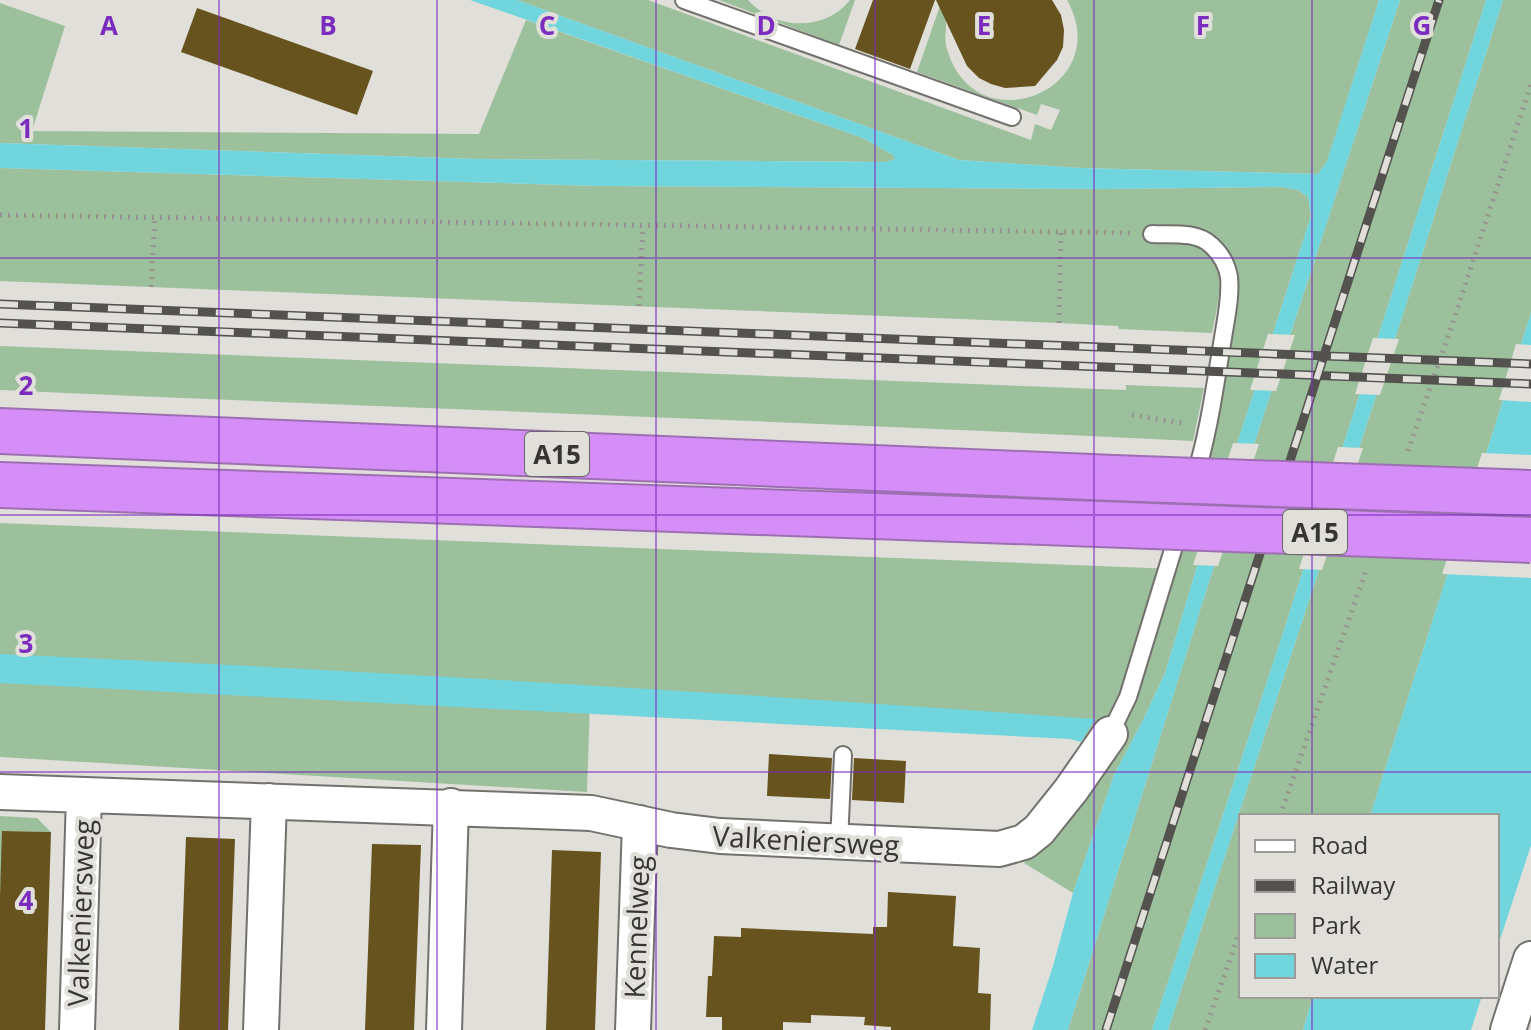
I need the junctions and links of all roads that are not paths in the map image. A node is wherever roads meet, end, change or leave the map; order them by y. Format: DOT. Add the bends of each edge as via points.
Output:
graph roads {
  1 [pos="684,0"];
  2 [pos="1012,117"];
  3 [pos="1152,234"];
  4 [pos="0,431"];
  5 [pos="0,485"];
  6 [pos="1531,493"];
  7 [pos="1531,540"];
  8 [pos="1110,734"];
  9 [pos="843,755"];
  10 [pos="0,792"];
  11 [pos="84,795"];
  12 [pos="269,801"];
  13 [pos="451,806"];
  14 [pos="640,823"];
  15 [pos="839,842"];
  16 [pos="1531,959"];
  17 [pos="77,1030"];
  18 [pos="261,1030"];
  19 [pos="444,1030"];
  20 [pos="633,1030"];
  21 [pos="1508,1030"];
  1 -- 2 [label="lane"];
  3 -- 8 [label="lane" via="1195,236 1209,243 1221,256 1230,290 1206,442 1128,697"];
  4 -- 6 [label="highway, A15, bridge"];
  5 -- 7 [label="highway, A15, bridge"];
  8 -- 15 [label="street, Valkeniersweg" via="1052,815 1024,842 999,849"];
  9 -- 15 [label="lane"];
  10 -- 11 [label="street, Valkeniersweg"];
  11 -- 12 [label="street, Valkeniersweg"];
  11 -- 17 [label="street, Valkeniersweg"];
  12 -- 13 [label="street, Valkeniersweg"];
  12 -- 18 [label="street"];
  13 -- 14 [label="street, Valkeniersweg" via="591,813"];
  13 -- 19 [label="street"];
  14 -- 15 [label="street, Valkeniersweg" via="720,836"];
  14 -- 20 [label="street, Kennelweg"];
  16 -- 21 [label="street"];
}
